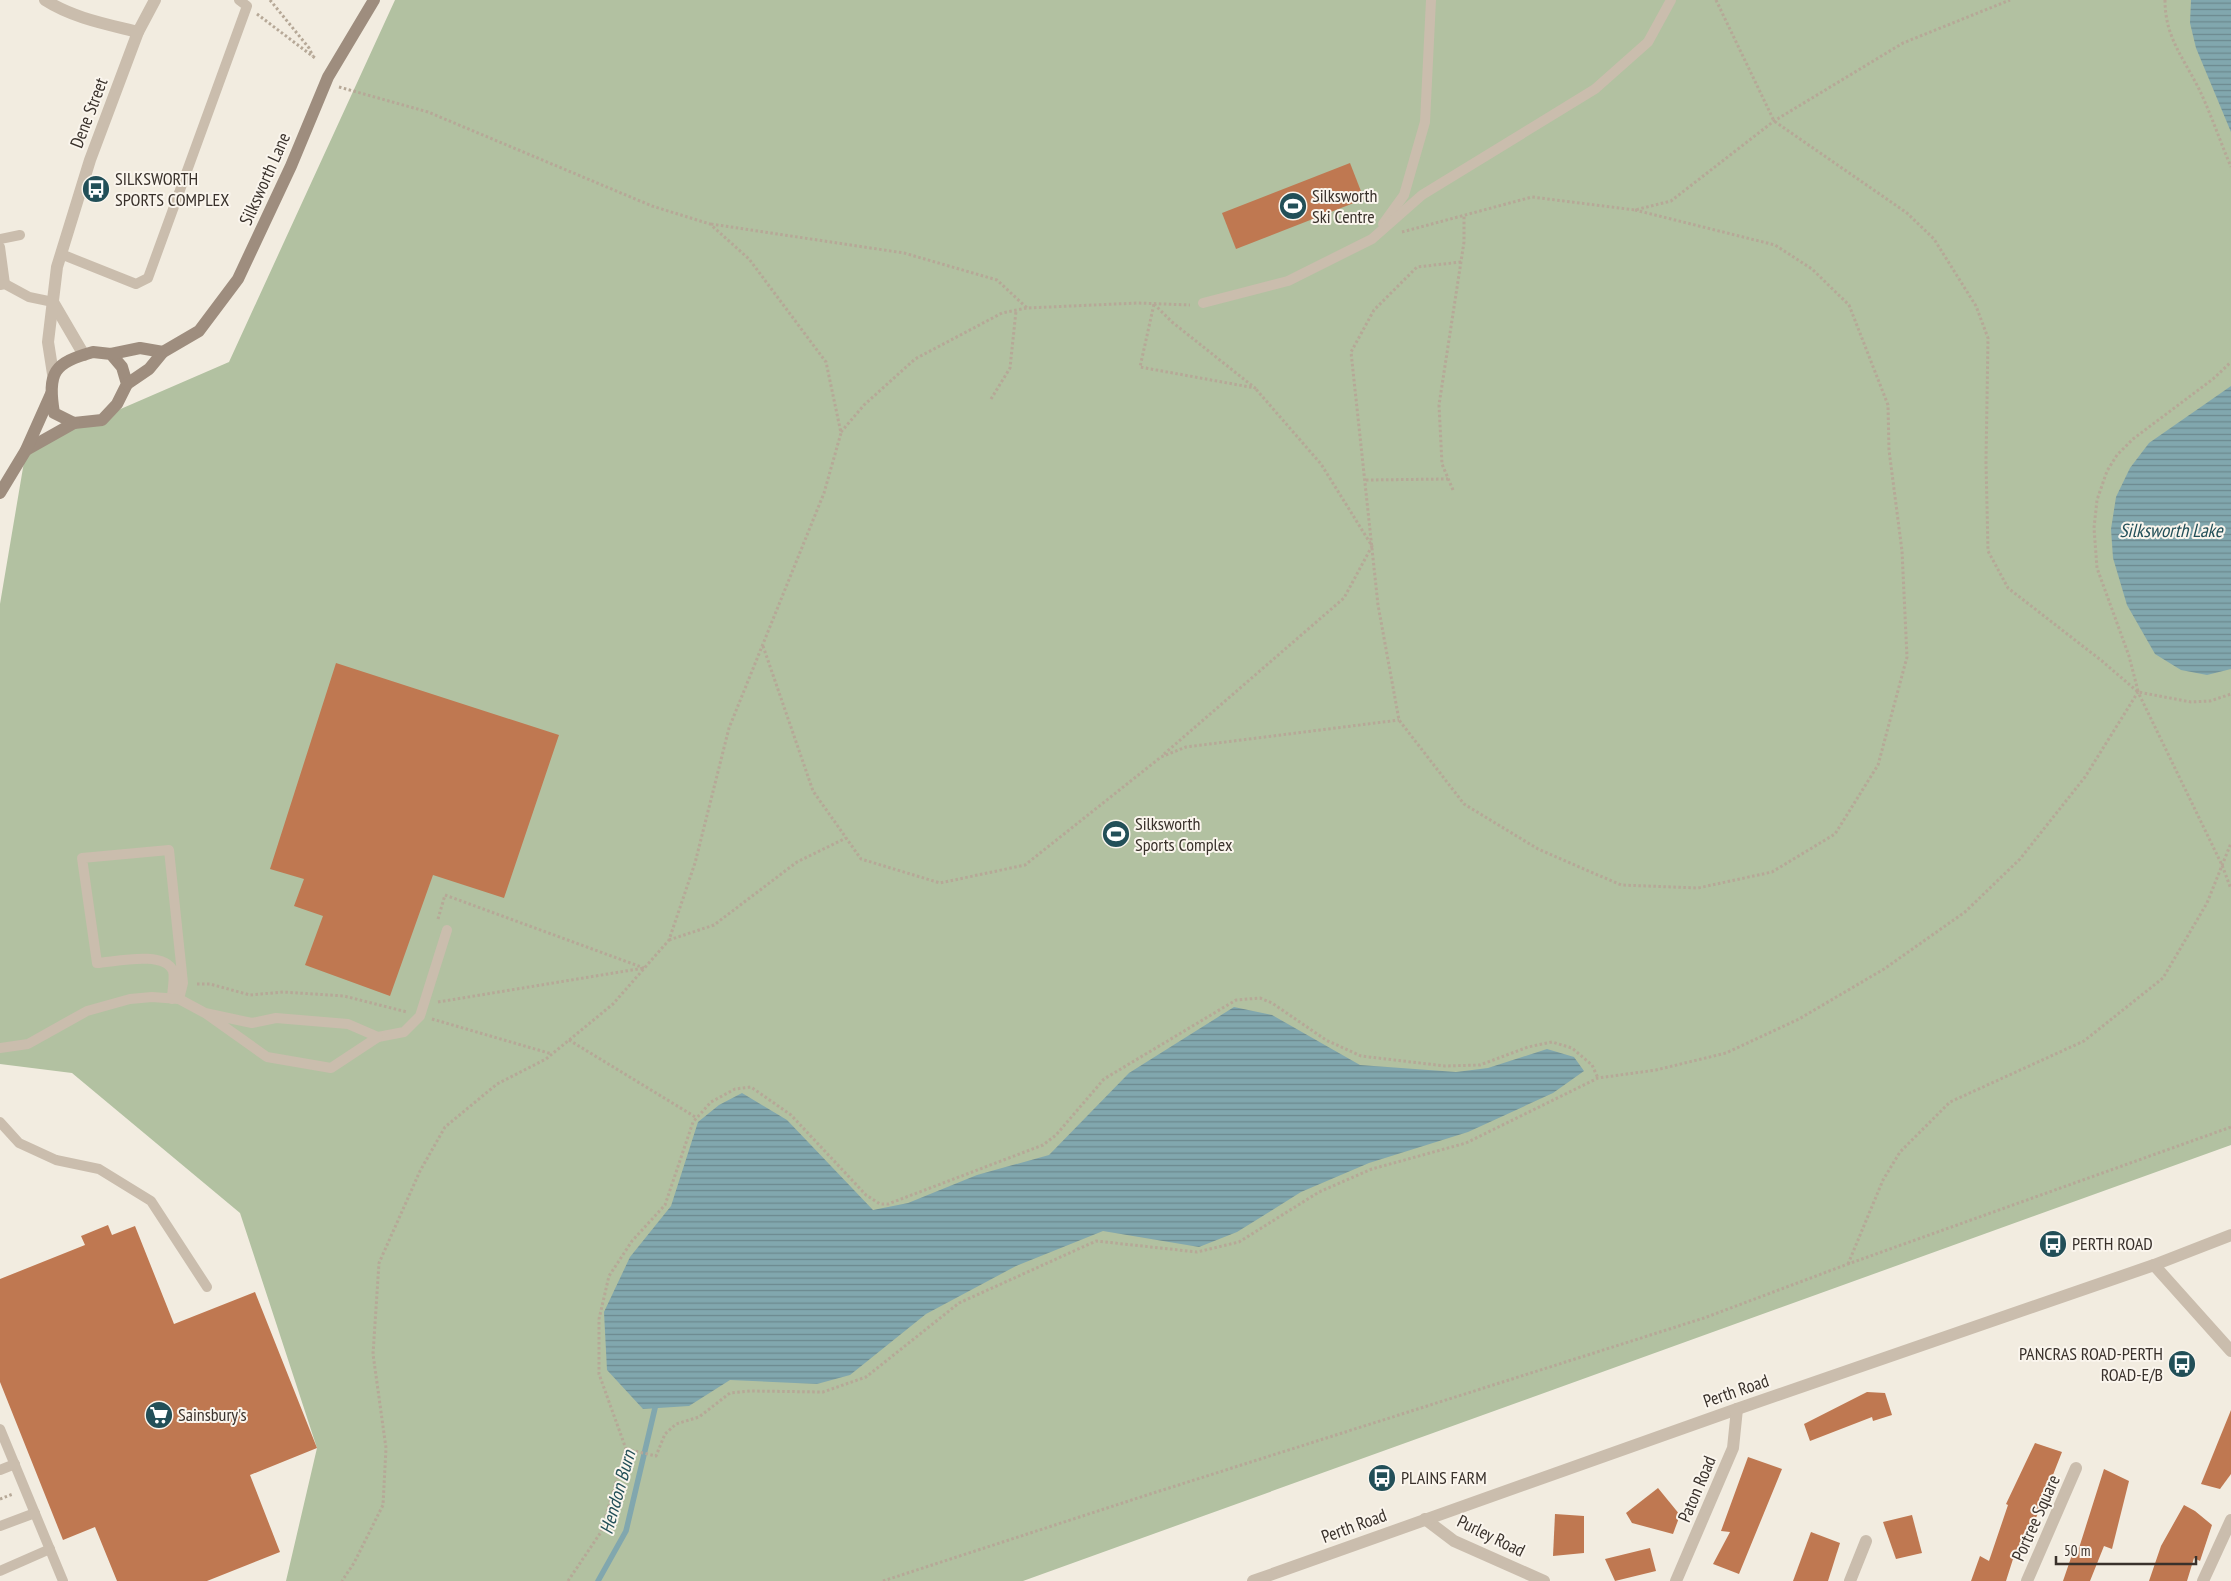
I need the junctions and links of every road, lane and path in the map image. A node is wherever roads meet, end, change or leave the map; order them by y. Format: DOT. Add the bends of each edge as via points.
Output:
graph roads {
  1 [pos="45,0"];
  2 [pos="155,0"];
  3 [pos="270,0"];
  4 [pos="374,0"];
  5 [pos="1431,0"];
  6 [pos="1671,0"];
  7 [pos="1716,0"];
  8 [pos="2010,0"];
  9 [pos="2160,0"];
  10 [pos="2165,0"];
  11 [pos="243,3"];
  12 [pos="138,32"];
  13 [pos="336,87"];
  14 [pos="1774,121"];
  15 [pos="2231,167"];
  16 [pos="1635,210"];
  17 [pos="1464,216"];
  18 [pos="710,224"];
  19 [pos="1400,232"];
  20 [pos="20,235"];
  21 [pos="0,238"];
  22 [pos="1372,239"];
  23 [pos="0,247"];
  24 [pos="61,254"];
  25 [pos="1461,262"];
  26 [pos="2,284"];
  27 [pos="53,302"];
  28 [pos="1203,303"];
  29 [pos="1154,304"];
  30 [pos="1027,308"];
  31 [pos="1016,311"];
  32 [pos="163,352"];
  33 [pos="111,354"];
  34 [pos="84,355"];
  35 [pos="2231,362"];
  36 [pos="53,374"];
  37 [pos="127,384"];
  38 [pos="1256,388"];
  39 [pos="51,394"];
  40 [pos="992,399"];
  41 [pos="74,422"];
  42 [pos="841,433"];
  43 [pos="26,450"];
  44 [pos="1448,479"];
  45 [pos="1366,480"];
  46 [pos="1453,490"];
  47 [pos="0,493"];
  48 [pos="1372,546"];
  49 [pos="763,645"];
  50 [pos="2138,692"];
  51 [pos="2231,694"];
  52 [pos="1399,720"];
  53 [pos="1161,757"];
  54 [pos="846,838"];
  55 [pos="2231,843"];
  56 [pos="2222,865"];
  57 [pos="2231,889"];
  58 [pos="447,930"];
  59 [pos="669,940"];
  60 [pos="644,968"];
  61 [pos="183,983"];
  62 [pos="175,999"];
  63 [pos="424,1004"];
  64 [pos="205,1012"];
  65 [pos="420,1016"];
  66 [pos="378,1037"];
  67 [pos="569,1040"];
  68 [pos="0,1048"];
  69 [pos="552,1054"];
  70 [pos="1598,1078"];
  71 [pos="697,1118"];
  72 [pos="0,1122"];
  73 [pos="2231,1127"];
  74 [pos="2231,1235"];
  75 [pos="1848,1264"];
  76 [pos="2154,1265"];
  77 [pos="207,1286"];
  78 [pos="2231,1350"];
  79 [pos="1737,1409"];
  80 [pos="0,1429"];
  81 [pos="626,1449"];
  82 [pos="15,1464"];
  83 [pos="2076,1468"];
  84 [pos="0,1470"];
  85 [pos="35,1513"];
  86 [pos="1425,1519"];
  87 [pos="2231,1520"];
  88 [pos="0,1526"];
  89 [pos="1866,1541"];
  90 [pos="50,1549"];
  91 [pos="0,1571"];
  92 [pos="1280,1576"];
  93 [pos="63,1581"];
  94 [pos="342,1581"];
  95 [pos="568,1581"];
  96 [pos="883,1581"];
  97 [pos="1253,1581"];
  98 [pos="1544,1581"];
  99 [pos="1676,1581"];
  100 [pos="1850,1581"];
  101 [pos="2027,1581"];
  102 [pos="2203,1581"];
  1 -- 12 [label="street" via="88,20"];
  2 -- 12 [label="street, Dene Street"];
  3 -- 11 [label="path" via="315,58"];
  4 -- 32 [label="street, Silksworth Lane" via="328,77 238,279 199,331"];
  5 -- 22 [label="lane" via="1425,122 1404,195"];
  6 -- 22 [label="lane" via="1648,42 1595,89 1422,195"];
  7 -- 14 [label="path"];
  8 -- 14 [label="path" via="1903,44"];
  9 -- 10 [label="path"];
  10 -- 15 [label="path" via="2165,19 2171,38 2199,89"];
  11 -- 24 [label="lane" via="148,278 136,284"];
  12 -- 24 [label="street, Dene Street" via="90,160"];
  13 -- 18 [label="path" via="428,112 652,206"];
  14 -- 16 [label="path" via="1671,201"];
  14 -- 50 [label="path" via="1907,213 1934,239 1976,306 1988,338 1988,551 2008,588"];
  16 -- 17 [label="path" via="1532,197"];
  16 -- 52 [label="path" via="1775,245 1812,269 1849,305 1888,405 1889,450 1902,551 1907,657 1878,765 1835,834 1772,872 1698,888 1621,885 1538,849 1464,804"];
  17 -- 19 [label="path"];
  17 -- 25 [label="path"];
  18 -- 30 [label="path" via="904,253 997,280"];
  18 -- 42 [label="path" via="749,260 826,362"];
  20 -- 21 [label="lane"];
  22 -- 28 [label="lane" via="1288,281"];
  23 -- 26 [label="lane"];
  24 -- 27 [label="street, Dene Street"];
  25 -- 44 [label="path" via="1439,405 1442,464"];
  25 -- 45 [label="path" via="1417,267 1374,310 1351,352"];
  26 -- 27 [label="lane" via="28,297"];
  27 -- 34 [label="street"];
  27 -- 36 [label="street, Dene Street" via="48,342"];
  28 -- 29 [label="path" via="1186,306"];
  29 -- 30 [label="path"];
  29 -- 38 [label="path"];
  29 -- 38 [label="path" via="1140,366"];
  30 -- 31 [label="path"];
  31 -- 40 [label="path" via="1010,368"];
  31 -- 42 [label="path" via="1002,313 915,359 864,405"];
  32 -- 33 [label="street" via="140,348"];
  32 -- 37 [label="street, Silksworth Lane" via="149,369"];
  33 -- 34 [label="street" via="93,352"];
  33 -- 37 [label="street" via="122,367"];
  34 -- 36 [label="street" via="68,360"];
  35 -- 50 [label="path" via="2117,455 2107,471 2097,500 2094,528 2097,568 2129,656"];
  36 -- 39 [label="street, Silksworth Lane"];
  37 -- 41 [label="street, Silksworth Lane" via="117,404 102,420"];
  38 -- 48 [label="path" via="1321,464"];
  39 -- 41 [label="street, Silksworth Lane" via="54,413"];
  39 -- 43 [label="street, Silksworth Lane"];
  41 -- 43 [label="street, Silksworth Lane"];
  42 -- 49 [label="path" via="824,493"];
  43 -- 47 [label="street, Silksworth Lane"];
  44 -- 45 [label="path"];
  44 -- 46 [label="path"];
  45 -- 48 [label="path"];
  48 -- 52 [label="path" via="1378,605"];
  48 -- 53 [label="path" via="1344,598"];
  49 -- 54 [label="path" via="813,791"];
  49 -- 59 [label="path" via="729,728 695,863"];
  50 -- 51 [label="path" via="2191,702 2210,701"];
  50 -- 56 [label="path"];
  50 -- 70 [label="path" via="2079,785 2020,859 1965,912 1875,974 1799,1019 1726,1054 1656,1070"];
  52 -- 53 [label="path" via="1186,747"];
  53 -- 54 [label="path" via="1025,865 940,883 861,859"];
  54 -- 59 [label="path" via="796,862 714,925"];
  55 -- 56 [label="path"];
  56 -- 57 [label="path"];
  56 -- 75 [label="path" via="2206,903 2163,978 2084,1041 1950,1102 1900,1152 1883,1180"];
  58 -- 60 [label="path" via="437,924 445,895"];
  58 -- 63 [label="lane"];
  59 -- 60 [label="path"];
  60 -- 63 [label="path"];
  60 -- 67 [label="path" via="613,1004"];
  61 -- 62 [label="lane"];
  61 -- 62 [label="lane" via="169,850 82,858 98,963 148,958 167,964 173,972"];
  61 -- 65 [label="path" via="210,984 250,995 283,992 344,996"];
  62 -- 64 [label="lane"];
  62 -- 68 [label="lane" via="130,999 87,1011 28,1044"];
  63 -- 65 [label="lane"];
  64 -- 66 [label="lane" via="252,1023 276,1018 348,1024"];
  64 -- 66 [label="lane" via="267,1057 331,1068"];
  65 -- 66 [label="lane" via="404,1032"];
  65 -- 69 [label="path"];
  67 -- 69 [label="path"];
  67 -- 71 [label="path"];
  69 -- 94 [label="path" via="497,1084 445,1127 420,1171 379,1263 373,1354 386,1448 383,1505"];
  70 -- 71 [label="path" via="1592,1065 1572,1048 1552,1042 1528,1047 1480,1065 1445,1066 1361,1056 1326,1040 1260,998 1236,1000 1104,1079 1056,1136 1043,1145 888,1204 880,1204 866,1195 790,1115 751,1087 735,1089 716,1099"];
  70 -- 81 [label="path" via="1466,1143 1372,1169 1319,1192 1239,1242 1197,1252 1096,1241 959,1303 866,1377 823,1392 750,1390 730,1393 699,1417 676,1424 665,1434 656,1456"];
  71 -- 81 [label="path" via="666,1205 632,1241 609,1276 599,1319 599,1374"];
  72 -- 77 [label="lane" via="19,1143 56,1160 100,1169 151,1201"];
  73 -- 75 [label="path"];
  74 -- 76 [label="street, Perth Road"];
  75 -- 96 [label="path" via="1704,1318"];
  76 -- 78 [label="street"];
  76 -- 79 [label="street, Perth Road"];
  79 -- 86 [label="street, Perth Road"];
  79 -- 99 [label="street, Paton Road" via="1733,1448"];
  80 -- 82 [label="lane"];
  81 -- 95 [label="path" via="601,1532"];
  82 -- 84 [label="lane"];
  82 -- 85 [label="lane"];
  83 -- 101 [label="street, Portree Square"];
  85 -- 88 [label="lane"];
  85 -- 90 [label="lane"];
  86 -- 92 [label="street, Perth Road"];
  86 -- 98 [label="street, Purley Road" via="1454,1540"];
  87 -- 102 [label="street"];
  89 -- 100 [label="street"];
  90 -- 91 [label="lane"];
  90 -- 93 [label="lane"];
  92 -- 97 [label="street, Perth Road"];
}
